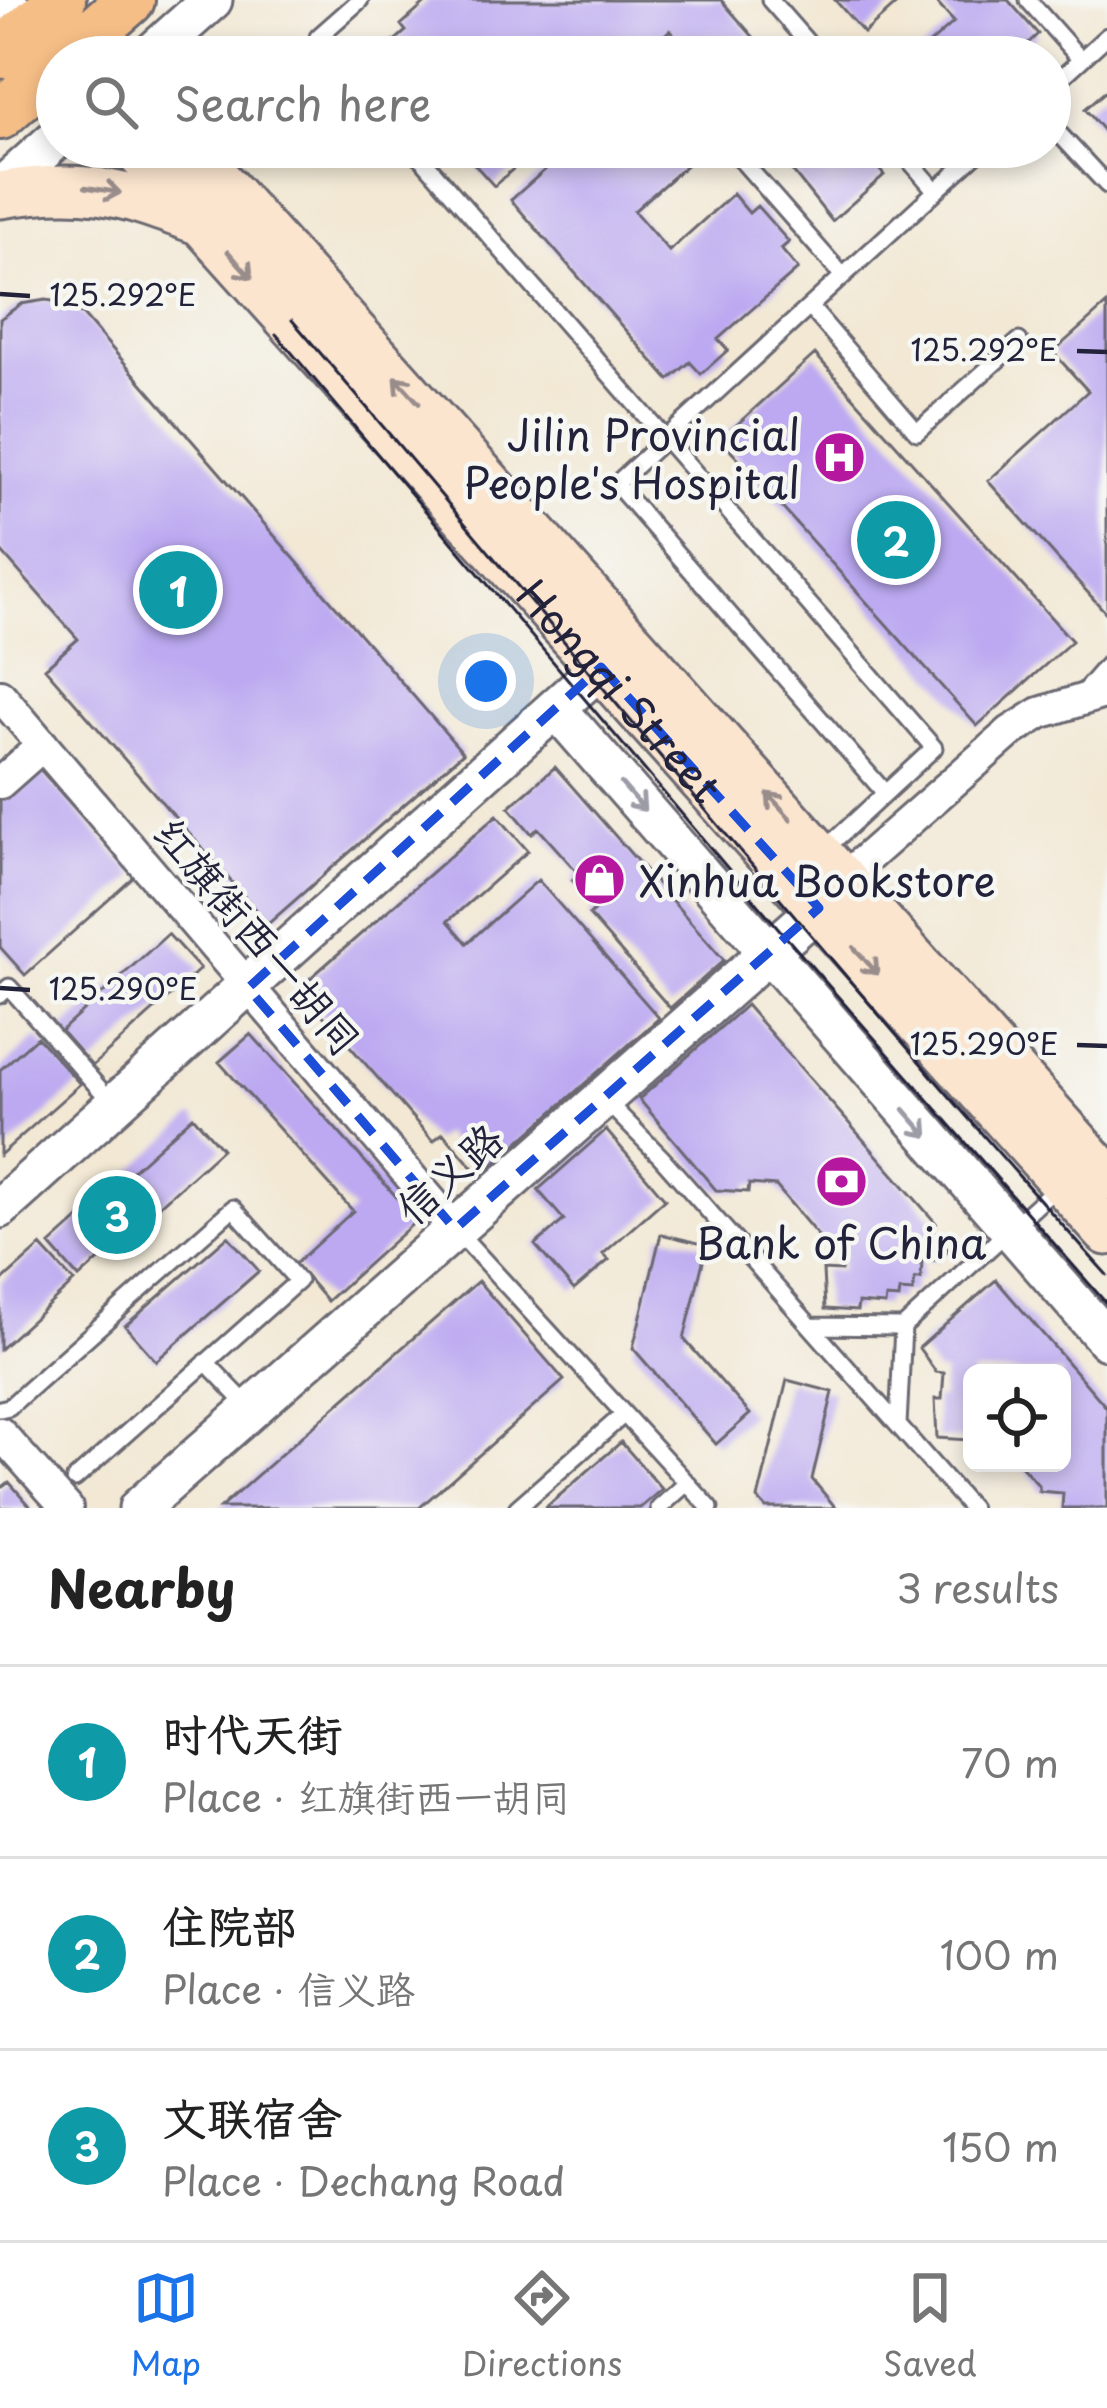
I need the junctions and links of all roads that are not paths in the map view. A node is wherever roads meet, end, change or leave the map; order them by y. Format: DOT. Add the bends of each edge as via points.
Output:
graph roads {
  1 [pos="130,0"];
  2 [pos="212,0"];
  3 [pos="360,0"];
  4 [pos="770,0"];
  5 [pos="1028,0"];
  6 [pos="53,32"];
  7 [pos="172,36"];
  8 [pos="319,36"];
  9 [pos="802,36"];
  10 [pos="1060,36"];
  11 [pos="1107,36"];
  12 [pos="1071,49"];
  13 [pos="36,59"];
  14 [pos="1081,60"];
  15 [pos="1071,69"];
  16 [pos="0,115"];
  17 [pos="1071,146"];
  18 [pos="36,158"];
  19 [pos="153,168"];
  20 [pos="207,168"];
  21 [pos="430,168"];
  22 [pos="748,168"];
  23 [pos="916,168"];
  24 [pos="961,168"];
  25 [pos="1107,185"];
  26 [pos="936,191"];
  27 [pos="0,192"];
  28 [pos="202,222"];
  29 [pos="843,276"];
  30 [pos="810,307"];
  31 [pos="1019,341"];
  32 [pos="663,440"];
  33 [pos="1107,665"];
  34 [pos="601,667"];
  35 [pos="1107,692"];
  36 [pos="0,695"];
  37 [pos="1074,703"];
  38 [pos="556,708"];
  39 [pos="43,745"];
  40 [pos="0,783"];
  41 [pos="885,793"];
  42 [pos="828,880"];
  43 [pos="768,952"];
  44 [pos="248,988"];
  45 [pos="0,995"];
  46 [pos="603,1098"];
  47 [pos="115,1106"];
  48 [pos="1085,1180"];
  49 [pos="0,1208"];
  50 [pos="455,1229"];
  51 [pos="1009,1230"];
  52 [pos="1107,1232"];
  53 [pos="811,1326"];
  54 [pos="903,1327"];
  55 [pos="1107,1340"];
  56 [pos="206,1362"];
  57 [pos="0,1409"];
  58 [pos="251,1410"];
  59 [pos="623,1414"];
  60 [pos="898,1425"];
  61 [pos="0,1433"];
  62 [pos="687,1483"];
  63 [pos="71,1494"];
  64 [pos="140,1508"];
  65 [pos="517,1508"];
  66 [pos="659,1508"];
  67 [pos="710,1508"];
  68 [pos="971,1508"];
  1 -- 6 [label="main road"];
  2 -- 7 [label="street"];
  3 -- 8 [label="lane"];
  4 -- 9 [label="lane"];
  5 -- 10 [label="lane"];
  11 -- 14 [label="lane"];
  12 -- 14 [label="lane"];
  13 -- 16 [label="main road"];
  14 -- 15 [label="lane"];
  17 -- 25 [label="lane"];
  18 -- 27 [label="street"];
  19 -- 28 [label="main road, Hongqi Street"];
  42 -- 20 [label="main road, Hongqi Street, one-way"];
  21 -- 32 [label="lane"];
  22 -- 29 [label="lane"];
  23 -- 26 [label="lane"];
  24 -- 26 [label="lane"];
  26 -- 29 [label="lane"];
  27 -- 28 [label="main road, one-way" via="80,187"];
  28 -- 34 [label="main road, Hongqi Street, one-way"];
  29 -- 30 [label="lane"];
  30 -- 31 [label="lane" via="917,432"];
  30 -- 32 [label="lane"];
  32 -- 41 [label="lane" via="616,484"];
  32 -- 41 [label="lane" via="934,748"];
  33 -- 37 [label="lane"];
  34 -- 38 [label="street"];
  34 -- 42 [label="main road, Hongqi Street"];
  35 -- 37 [label="street, 信义路"];
  36 -- 39 [label="street, 红旗街西一胡同"];
  37 -- 42 [label="street, 信义路" via="1010,732"];
  38 -- 43 [label="street, one-way"];
  38 -- 44 [label="street"];
  39 -- 40 [label="street"];
  39 -- 44 [label="street, 红旗街西一胡同"];
  41 -- 42 [label="lane"];
  42 -- 43 [label="street, 信义路"];
  42 -- 48 [label="main road, Hongqi Street"];
  43 -- 46 [label="street, 信义路"];
  43 -- 51 [label="street, one-way"];
  44 -- 47 [label="street"];
  44 -- 50 [label="street, 红旗街西一胡同"];
  45 -- 47 [label="lane" via="9,987"];
  46 -- 50 [label="street, 信义路"];
  46 -- 53 [label="lane"];
  47 -- 49 [label="street"];
  48 -- 51 [label="lane"];
  48 -- 52 [label="main road, Hongqi Street"];
  50 -- 58 [label="street, 信义路"];
  50 -- 59 [label="lane"];
  51 -- 54 [label="lane"];
  51 -- 55 [label="street"];
  53 -- 54 [label="lane"];
  53 -- 60 [label="lane"];
  54 -- 60 [label="lane"];
  56 -- 57 [label="lane" via="298,1281 233,1208"];
  56 -- 58 [label="lane"];
  56 -- 63 [label="lane"];
  58 -- 64 [label="street, 信义路"];
  59 -- 62 [label="lane"];
  59 -- 65 [label="lane"];
  60 -- 68 [label="lane"];
  61 -- 63 [label="street"];
  62 -- 66 [label="lane"];
  62 -- 67 [label="lane"];
}
